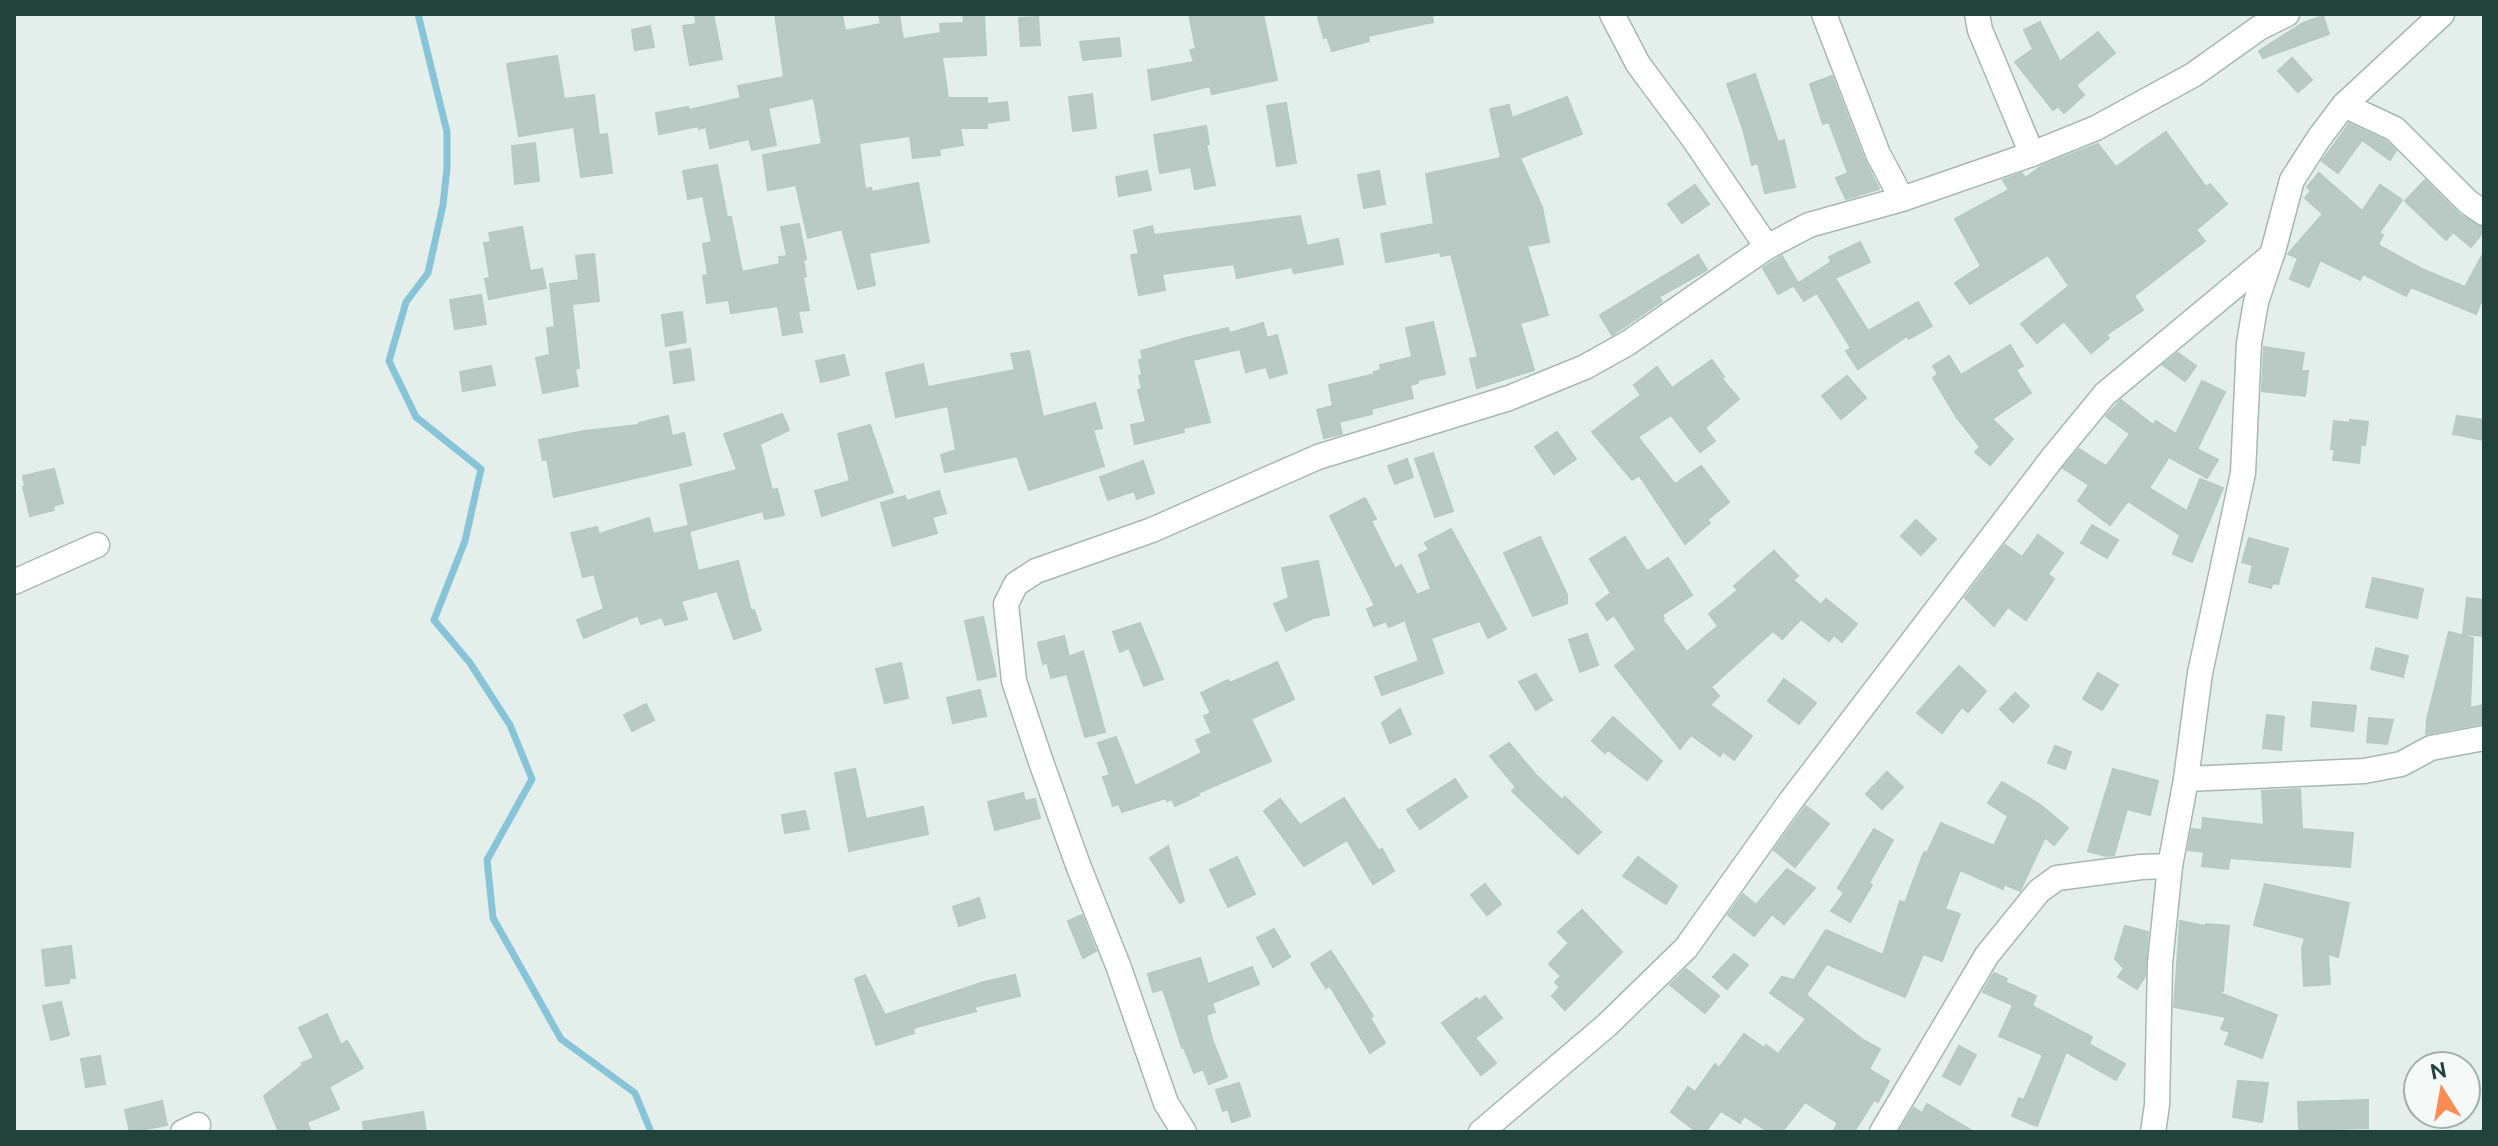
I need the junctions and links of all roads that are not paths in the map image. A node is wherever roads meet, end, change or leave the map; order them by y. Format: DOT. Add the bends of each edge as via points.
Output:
graph roads {
  1 [pos="1612,14"];
  2 [pos="1824,14"];
  3 [pos="1977,14"];
  4 [pos="2287,14"];
  5 [pos="2442,14"];
  6 [pos="2344,105"];
  7 [pos="2032,154"];
  8 [pos="1902,199"];
  9 [pos="2484,213"];
  10 [pos="1767,247"];
  11 [pos="2272,255"];
  12 [pos="97,545"];
  13 [pos="14,582"];
  14 [pos="2484,738"];
  15 [pos="2186,779"];
  16 [pos="2170,866"];
  17 [pos="1184,1132"];
  18 [pos="1481,1132"];
  19 [pos="1882,1132"];
  20 [pos="2153,1132"];
  1 -- 10 [label="street" via="1638,64"];
  2 -- 8 [label="street" via="1878,154"];
  3 -- 7 [label="street"];
  4 -- 7 [label="street" via="2124,113"];
  5 -- 6 [label="street"];
  6 -- 9 [label="street" via="2395,129"];
  6 -- 11 [label="street" via="2292,180"];
  7 -- 8 [label="street"];
  8 -- 10 [label="street" via="1809,225"];
  10 -- 17 [label="street" via="1585,367 1509,398 1318,457 1164,525 1036,571 1016,584 1006,604 1014,681 1166,1103"];
  11 -- 15 [label="street" via="2249,343 2243,473 2200,673"];
  11 -- 18 [label="street" via="2105,394 1977,554 1686,948 1607,1025"];
  12 -- 13 [label="street"];
  14 -- 15 [label="street" via="2431,748 2401,764 2364,771"];
  15 -- 16 [label="street"];
  16 -- 19 [label="street" via="2057,878 2039,891 1987,955"];
  16 -- 20 [label="street"];
}
